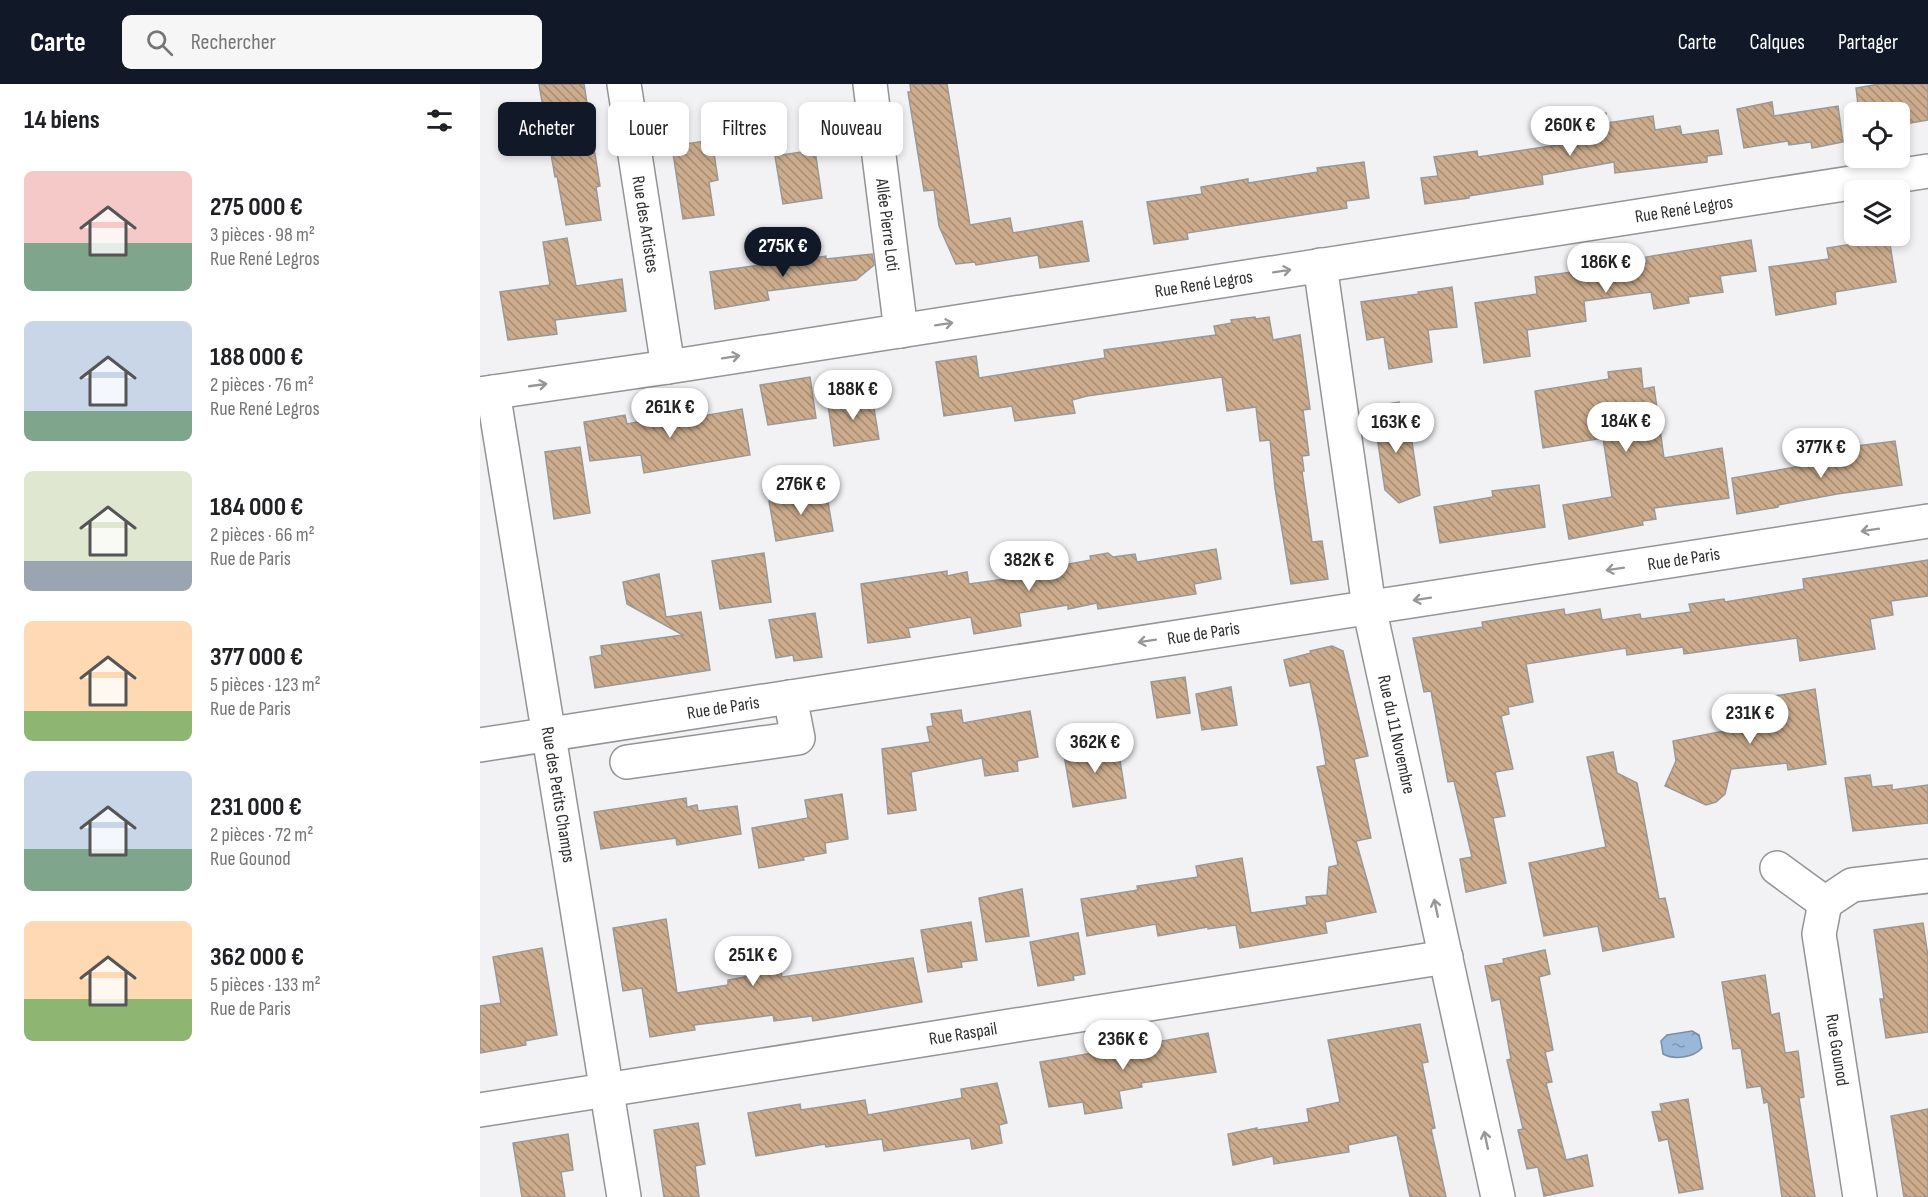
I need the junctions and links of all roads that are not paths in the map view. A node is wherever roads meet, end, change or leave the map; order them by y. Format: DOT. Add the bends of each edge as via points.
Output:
graph roads {
  1 [pos="624,84"];
  2 [pos="870,84"];
  3 [pos="1928,171"];
  4 [pos="1320,265"];
  5 [pos="901,331"];
  6 [pos="668,367"];
  7 [pos="486,393"];
  8 [pos="1928,521"];
  9 [pos="1369,607"];
  10 [pos="790,697"];
  11 [pos="548,734"];
  12 [pos="480,745"];
  13 [pos="627,762"];
  14 [pos="1777,868"];
  15 [pos="1928,876"];
  16 [pos="1825,903"];
  17 [pos="1446,957"];
  18 [pos="607,1090"];
  19 [pos="480,1110"];
  20 [pos="624,1197"];
  21 [pos="1498,1197"];
  22 [pos="1860,1197"];
  1 -- 6 [label="street, Rue des Artistes"];
  2 -- 5 [label="street, Allée Pierre Loti"];
  3 -- 4 [label="street, Rue René Legros"];
  5 -- 4 [label="street, Rue René Legros, one-way"];
  4 -- 9 [label="street, Rue du 11 Novembre"];
  6 -- 5 [label="street, Rue René Legros, one-way"];
  7 -- 6 [label="street, Rue René Legros, one-way"];
  7 -- 11 [label="street, Rue des Petits Champs"];
  8 -- 9 [label="street, Rue de Paris, one-way"];
  9 -- 10 [label="street, Rue de Paris, one-way"];
  17 -- 9 [label="street, Rue du 11 Novembre, one-way"];
  10 -- 11 [label="street, Rue de Paris"];
  10 -- 13 [label="street" via="798,738"];
  11 -- 12 [label="street, Rue de Paris"];
  11 -- 18 [label="street, Rue des Petits Champs"];
  14 -- 16 [label="street"];
  15 -- 16 [label="street" via="1852,885"];
  16 -- 22 [label="street, Rue Gounod" via="1819,934"];
  17 -- 18 [label="street, Rue Raspail"];
  21 -- 17 [label="street, Rue du 11 Novembre, one-way"];
  18 -- 19 [label="street, Rue Raspail"];
  18 -- 20 [label="street, Rue des Petits Champs"];
}
